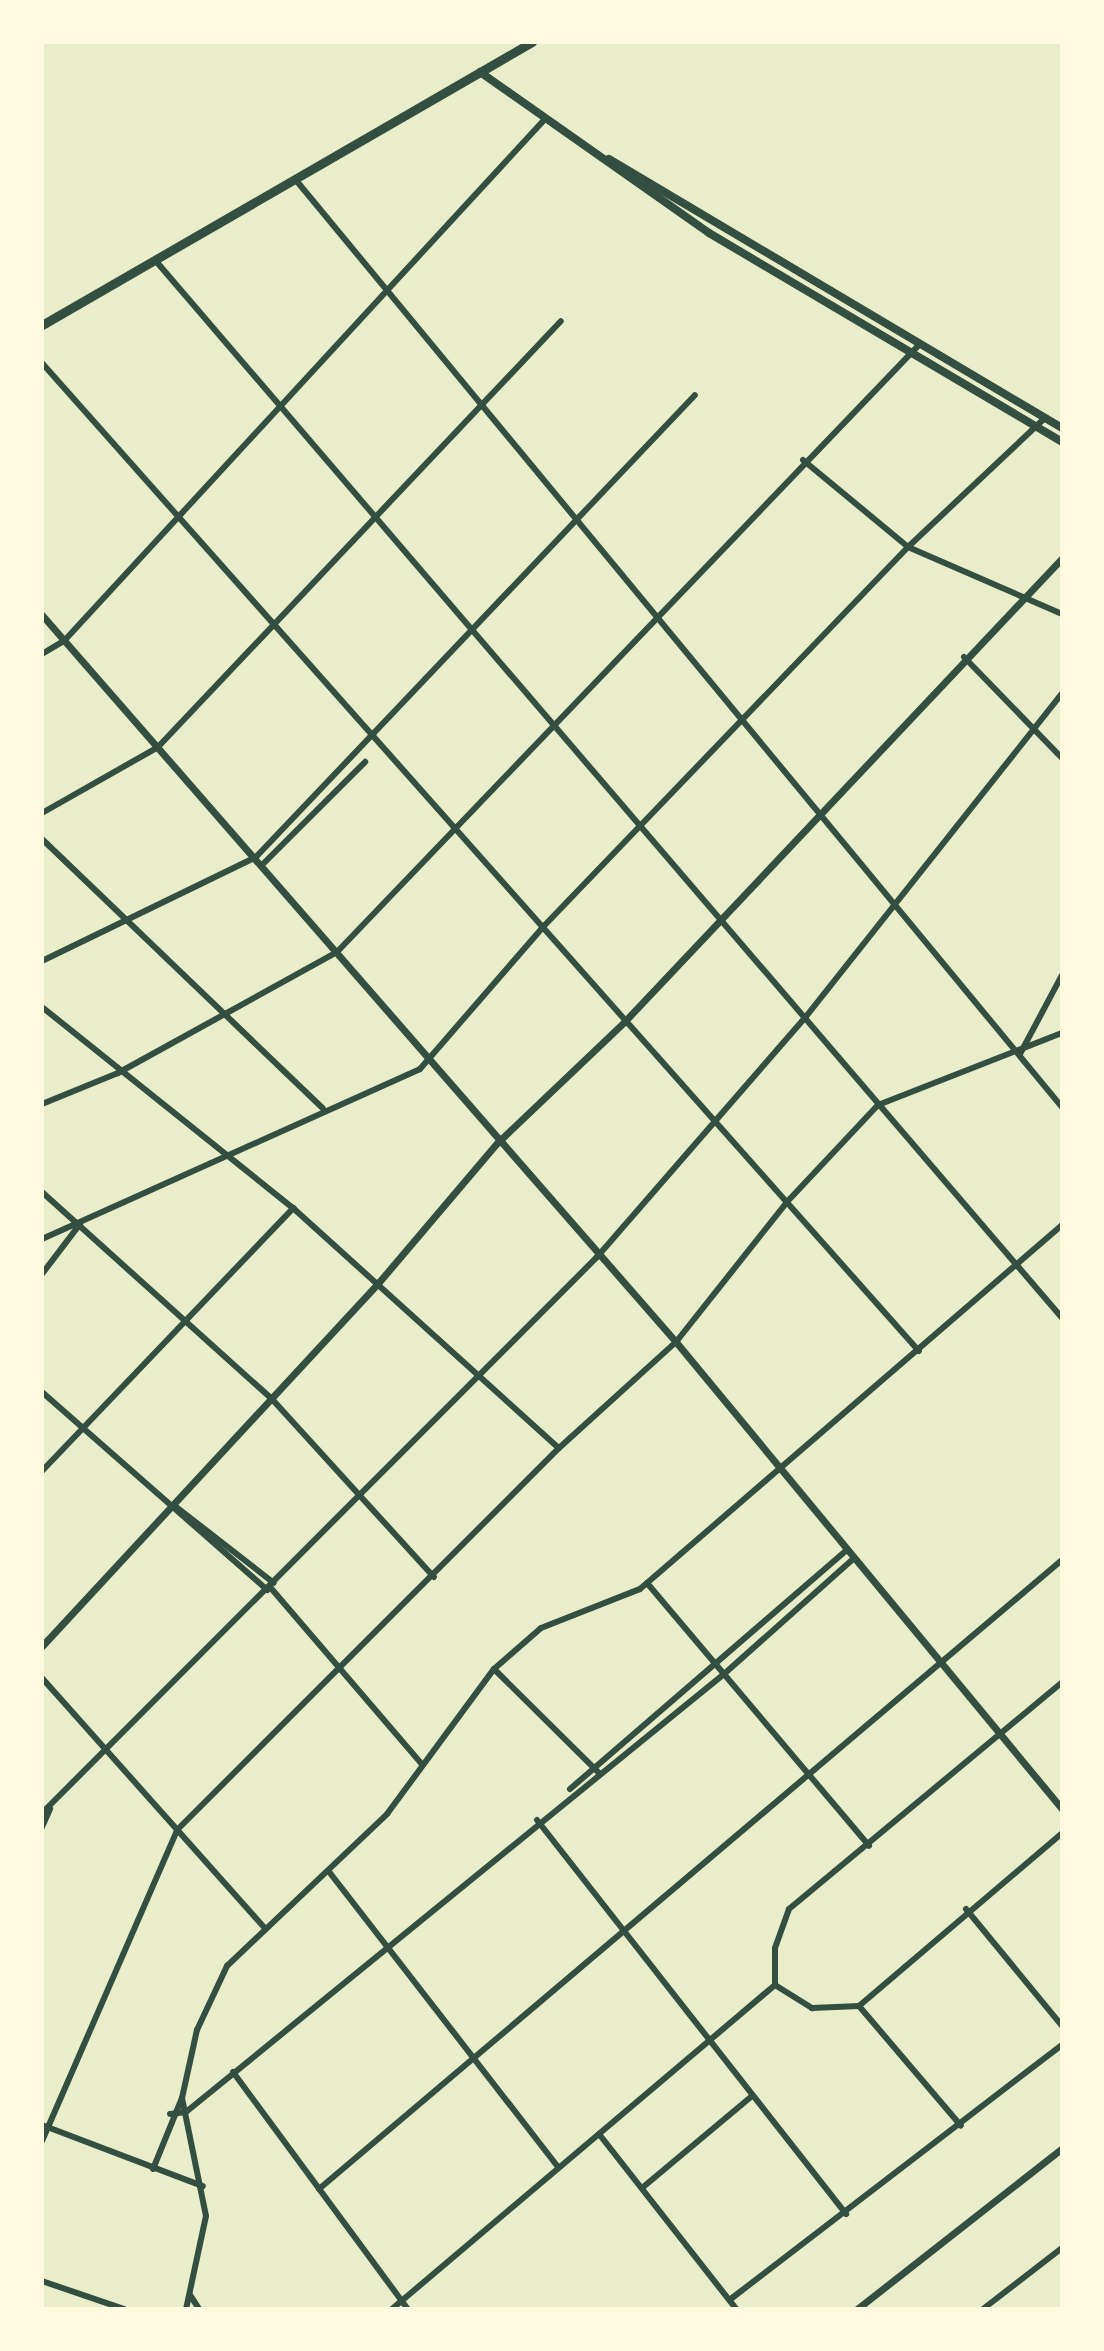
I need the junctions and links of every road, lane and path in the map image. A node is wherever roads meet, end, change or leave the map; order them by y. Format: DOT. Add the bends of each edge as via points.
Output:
graph roads {
  1 [pos="532,42"];
  2 [pos="480,72"];
  3 [pos="546,118"];
  4 [pos="605,158"];
  5 [pos="295,179"];
  6 [pos="155,260"];
  7 [pos="386,290"];
  8 [pos="561,321"];
  9 [pos="42,325"];
  10 [pos="918,346"];
  11 [pos="909,356"];
  12 [pos="42,363"];
  13 [pos="695,395"];
  14 [pos="279,405"];
  15 [pos="481,405"];
  16 [pos="1044,419"];
  17 [pos="1062,428"];
  18 [pos="1035,429"];
  19 [pos="1062,442"];
  20 [pos="803,460"];
  21 [pos="177,515"];
  22 [pos="376,515"];
  23 [pos="578,521"];
  24 [pos="908,547"];
  25 [pos="1062,558"];
  26 [pos="1025,597"];
  27 [pos="1062,614"];
  28 [pos="42,615"];
  29 [pos="654,616"];
  30 [pos="272,623"];
  31 [pos="474,631"];
  32 [pos="64,641"];
  33 [pos="42,654"];
  34 [pos="964,657"];
  35 [pos="1062,693"];
  36 [pos="743,724"];
  37 [pos="555,727"];
  38 [pos="1035,728"];
  39 [pos="374,738"];
  40 [pos="158,747"];
  41 [pos="1062,758"];
  42 [pos="365,762"];
  43 [pos="42,813"];
  44 [pos="817,815"];
  45 [pos="641,827"];
  46 [pos="457,832"];
  47 [pos="42,839"];
  48 [pos="256,857"];
  49 [pos="262,865"];
  50 [pos="894,909"];
  51 [pos="718,918"];
  52 [pos="129,923"];
  53 [pos="542,928"];
  54 [pos="337,952"];
  55 [pos="42,961"];
  56 [pos="1062,975"];
  57 [pos="42,1007"];
  58 [pos="220,1012"];
  59 [pos="804,1019"];
  60 [pos="625,1021"];
  61 [pos="1062,1033"];
  62 [pos="1020,1054"];
  63 [pos="426,1058"];
  64 [pos="118,1073"];
  65 [pos="42,1104"];
  66 [pos="878,1105"];
  67 [pos="1062,1107"];
  68 [pos="323,1108"];
  69 [pos="715,1123"];
  70 [pos="497,1143"];
  71 [pos="224,1154"];
  72 [pos="42,1192"];
  73 [pos="786,1203"];
  74 [pos="293,1208"];
  75 [pos="80,1224"];
  76 [pos="1062,1225"];
  77 [pos="42,1239"];
  78 [pos="597,1257"];
  79 [pos="1018,1263"];
  80 [pos="42,1274"];
  81 [pos="379,1282"];
  82 [pos="185,1317"];
  83 [pos="1062,1318"];
  84 [pos="676,1342"];
  85 [pos="919,1351"];
  86 [pos="482,1376"];
  87 [pos="42,1392"];
  88 [pos="271,1398"];
  89 [pos="83,1428"];
  90 [pos="559,1448"];
  91 [pos="42,1471"];
  92 [pos="785,1471"];
  93 [pos="359,1496"];
  94 [pos="172,1505"];
  95 [pos="847,1550"];
  96 [pos="854,1558"];
  97 [pos="1062,1560"];
  98 [pos="434,1577"];
  99 [pos="647,1583"];
  100 [pos="271,1587"];
  101 [pos="42,1646"];
  102 [pos="715,1662"];
  103 [pos="935,1663"];
  104 [pos="339,1668"];
  105 [pos="494,1669"];
  106 [pos="724,1674"];
  107 [pos="42,1678"];
  108 [pos="1062,1682"];
  109 [pos="1002,1737"];
  110 [pos="108,1750"];
  111 [pos="421,1763"];
  112 [pos="593,1767"];
  113 [pos="807,1772"];
  114 [pos="600,1774"];
  115 [pos="563,1799"];
  116 [pos="50,1809"];
  117 [pos="1062,1809"];
  118 [pos="42,1813"];
  119 [pos="537,1820"];
  120 [pos="42,1826"];
  121 [pos="177,1830"];
  122 [pos="1062,1833"];
  123 [pos="869,1846"];
  124 [pos="330,1873"];
  125 [pos="966,1909"];
  126 [pos="265,1928"];
  127 [pos="621,1929"];
  128 [pos="390,1945"];
  129 [pos="775,1985"];
  130 [pos="859,2006"];
  131 [pos="1062,2026"];
  132 [pos="708,2042"];
  133 [pos="1062,2045"];
  134 [pos="474,2056"];
  135 [pos="233,2072"];
  136 [pos="752,2096"];
  137 [pos="182,2098"];
  138 [pos="186,2112"];
  139 [pos="170,2114"];
  140 [pos="961,2126"];
  141 [pos="45,2127"];
  142 [pos="599,2134"];
  143 [pos="42,2141"];
  144 [pos="1062,2148"];
  145 [pos="559,2168"];
  146 [pos="153,2169"];
  147 [pos="204,2186"];
  148 [pos="642,2188"];
  149 [pos="319,2189"];
  150 [pos="846,2214"];
  151 [pos="1062,2248"];
  152 [pos="42,2281"];
  153 [pos="190,2295"];
  154 [pos="732,2298"];
  155 [pos="402,2300"];
  156 [pos="124,2309"];
  157 [pos="186,2309"];
  158 [pos="199,2309"];
  159 [pos="392,2309"];
  160 [pos="408,2309"];
  161 [pos="736,2309"];
  162 [pos="857,2309"];
  163 [pos="983,2309"];
  1 -- 2 [label="highway"];
  2 -- 3 [label="main road"];
  2 -- 5 [label="highway"];
  3 -- 4 [label="main road"];
  3 -- 7 [label="street"];
  4 -- 10 [label="main road" via="637,170"];
  4 -- 11 [label="main road" via="631,182"];
  5 -- 6 [label="highway"];
  5 -- 7 [label="street"];
  6 -- 9 [label="highway"];
  6 -- 14 [label="street"];
  7 -- 14 [label="street"];
  7 -- 15 [label="street"];
  8 -- 15 [label="street"];
  10 -- 11 [label="street"];
  10 -- 16 [label="main road"];
  11 -- 18 [label="main road"];
  11 -- 20 [label="street"];
  12 -- 21 [label="street"];
  13 -- 23 [label="street"];
  14 -- 21 [label="street"];
  14 -- 22 [label="street"];
  15 -- 22 [label="street"];
  15 -- 23 [label="street"];
  16 -- 17 [label="main road"];
  16 -- 18 [label="street"];
  18 -- 19 [label="main road"];
  18 -- 24 [label="street"];
  20 -- 24 [label="street"];
  20 -- 29 [label="street"];
  21 -- 30 [label="street"];
  21 -- 32 [label="street"];
  22 -- 30 [label="street"];
  22 -- 31 [label="street"];
  23 -- 29 [label="street"];
  23 -- 31 [label="street"];
  24 -- 26 [label="street"];
  24 -- 36 [label="street"];
  25 -- 26 [label="street"];
  26 -- 27 [label="street"];
  26 -- 34 [label="street"];
  28 -- 32 [label="street"];
  29 -- 36 [label="street"];
  29 -- 37 [label="street"];
  30 -- 39 [label="street"];
  30 -- 40 [label="street"];
  31 -- 37 [label="street"];
  31 -- 39 [label="street"];
  32 -- 33 [label="street"];
  32 -- 40 [label="street"];
  34 -- 38 [label="street"];
  34 -- 44 [label="street"];
  35 -- 38 [label="street"];
  36 -- 44 [label="street"];
  36 -- 45 [label="street"];
  37 -- 45 [label="street"];
  37 -- 46 [label="street"];
  38 -- 41 [label="street"];
  38 -- 50 [label="street"];
  39 -- 46 [label="street"];
  39 -- 48 [label="street"];
  40 -- 43 [label="street"];
  40 -- 48 [label="street"];
  42 -- 49 [label="street"];
  44 -- 50 [label="street"];
  44 -- 51 [label="street"];
  45 -- 51 [label="street"];
  45 -- 53 [label="street"];
  46 -- 53 [label="street"];
  46 -- 54 [label="street"];
  47 -- 52 [label="street"];
  48 -- 49 [label="street"];
  48 -- 52 [label="street"];
  49 -- 54 [label="street"];
  50 -- 59 [label="street"];
  50 -- 62 [label="street"];
  51 -- 59 [label="street"];
  51 -- 60 [label="street"];
  52 -- 55 [label="street"];
  52 -- 58 [label="street"];
  53 -- 60 [label="street"];
  53 -- 63 [label="street"];
  54 -- 58 [label="street"];
  54 -- 63 [label="street"];
  56 -- 62 [label="street"];
  57 -- 64 [label="street"];
  58 -- 64 [label="street"];
  58 -- 68 [label="street"];
  59 -- 66 [label="street"];
  59 -- 69 [label="street"];
  60 -- 69 [label="street"];
  60 -- 70 [label="street"];
  61 -- 62 [label="street"];
  62 -- 66 [label="street"];
  62 -- 67 [label="street"];
  63 -- 68 [label="street" via="420,1069"];
  63 -- 70 [label="street"];
  64 -- 65 [label="street"];
  64 -- 71 [label="street"];
  66 -- 73 [label="street"];
  66 -- 79 [label="street"];
  68 -- 71 [label="street"];
  69 -- 73 [label="street"];
  69 -- 78 [label="street"];
  70 -- 78 [label="street"];
  70 -- 81 [label="street"];
  71 -- 74 [label="street"];
  71 -- 75 [label="street"];
  72 -- 75 [label="street"];
  73 -- 84 [label="street"];
  73 -- 85 [label="street"];
  74 -- 81 [label="street"];
  74 -- 82 [label="street"];
  75 -- 77 [label="street"];
  75 -- 80 [label="street"];
  75 -- 82 [label="street"];
  76 -- 79 [label="street"];
  78 -- 84 [label="street"];
  78 -- 86 [label="street"];
  79 -- 83 [label="street"];
  79 -- 85 [label="street"];
  81 -- 86 [label="street"];
  81 -- 88 [label="street"];
  82 -- 88 [label="street"];
  82 -- 89 [label="street"];
  84 -- 90 [label="street"];
  84 -- 92 [label="street"];
  85 -- 92 [label="street"];
  86 -- 90 [label="street"];
  86 -- 93 [label="street"];
  87 -- 89 [label="street"];
  88 -- 93 [label="street"];
  88 -- 94 [label="street"];
  89 -- 91 [label="street"];
  89 -- 94 [label="street"];
  90 -- 98 [label="street"];
  92 -- 95 [label="street"];
  92 -- 99 [label="street"];
  93 -- 98 [label="street"];
  93 -- 100 [label="street"];
  94 -- 100 [label="street"];
  94 -- 101 [label="street"];
  95 -- 96 [label="street"];
  95 -- 102 [label="street"];
  96 -- 103 [label="street"];
  96 -- 106 [label="street"];
  97 -- 103 [label="street"];
  98 -- 104 [label="street"];
  99 -- 102 [label="street"];
  99 -- 105 [label="street" via="541,1628"];
  100 -- 104 [label="street"];
  100 -- 110 [label="street"];
  102 -- 106 [label="street"];
  102 -- 112 [label="street"];
  103 -- 109 [label="street"];
  103 -- 113 [label="street"];
  104 -- 111 [label="street"];
  104 -- 121 [label="street"];
  105 -- 111 [label="street"];
  105 -- 112 [label="street"];
  106 -- 113 [label="street"];
  106 -- 114 [label="street"];
  107 -- 110 [label="street"];
  108 -- 109 [label="street"];
  109 -- 117 [label="street"];
  109 -- 123 [label="street"];
  110 -- 116 [label="street"];
  110 -- 121 [label="street"];
  111 -- 124 [label="street" via="387,1814"];
  112 -- 114 [label="street"];
  112 -- 115 [label="street"];
  113 -- 123 [label="street"];
  113 -- 127 [label="street"];
  114 -- 115 [label="street"];
  115 -- 119 [label="street"];
  116 -- 118 [label="street"];
  116 -- 120 [label="street"];
  119 -- 127 [label="street"];
  119 -- 128 [label="street"];
  121 -- 126 [label="street"];
  121 -- 141 [label="street"];
  122 -- 125 [label="street"];
  123 -- 129 [label="street" via="789,1909 775,1948"];
  124 -- 126 [label="street"];
  124 -- 128 [label="street"];
  125 -- 130 [label="street"];
  125 -- 131 [label="street"];
  126 -- 137 [label="street" via="227,1966 197,2030"];
  127 -- 132 [label="street"];
  127 -- 134 [label="street"];
  128 -- 134 [label="street"];
  128 -- 135 [label="street"];
  129 -- 130 [label="street" via="812,2008"];
  129 -- 132 [label="street"];
  130 -- 140 [label="street"];
  132 -- 136 [label="street"];
  132 -- 142 [label="street"];
  133 -- 140 [label="street"];
  134 -- 145 [label="street"];
  134 -- 149 [label="street"];
  135 -- 138 [label="street"];
  135 -- 149 [label="street"];
  136 -- 148 [label="street"];
  136 -- 150 [label="street"];
  137 -- 138 [label="street"];
  137 -- 139 [label="street"];
  138 -- 139 [label="street"];
  138 -- 147 [label="street"];
  139 -- 146 [label="street"];
  140 -- 150 [label="street"];
  141 -- 143 [label="street"];
  141 -- 146 [label="street"];
  142 -- 145 [label="street"];
  142 -- 148 [label="street"];
  144 -- 162 [label="street"];
  145 -- 155 [label="street"];
  146 -- 147 [label="street"];
  147 -- 153 [label="street" via="206,2237"];
  148 -- 154 [label="street"];
  149 -- 155 [label="street"];
  150 -- 154 [label="street"];
  151 -- 163 [label="street"];
  152 -- 156 [label="street"];
  153 -- 157 [label="street"];
  153 -- 158 [label="street"];
  154 -- 161 [label="street"];
  155 -- 159 [label="street"];
  155 -- 160 [label="street"];
}
